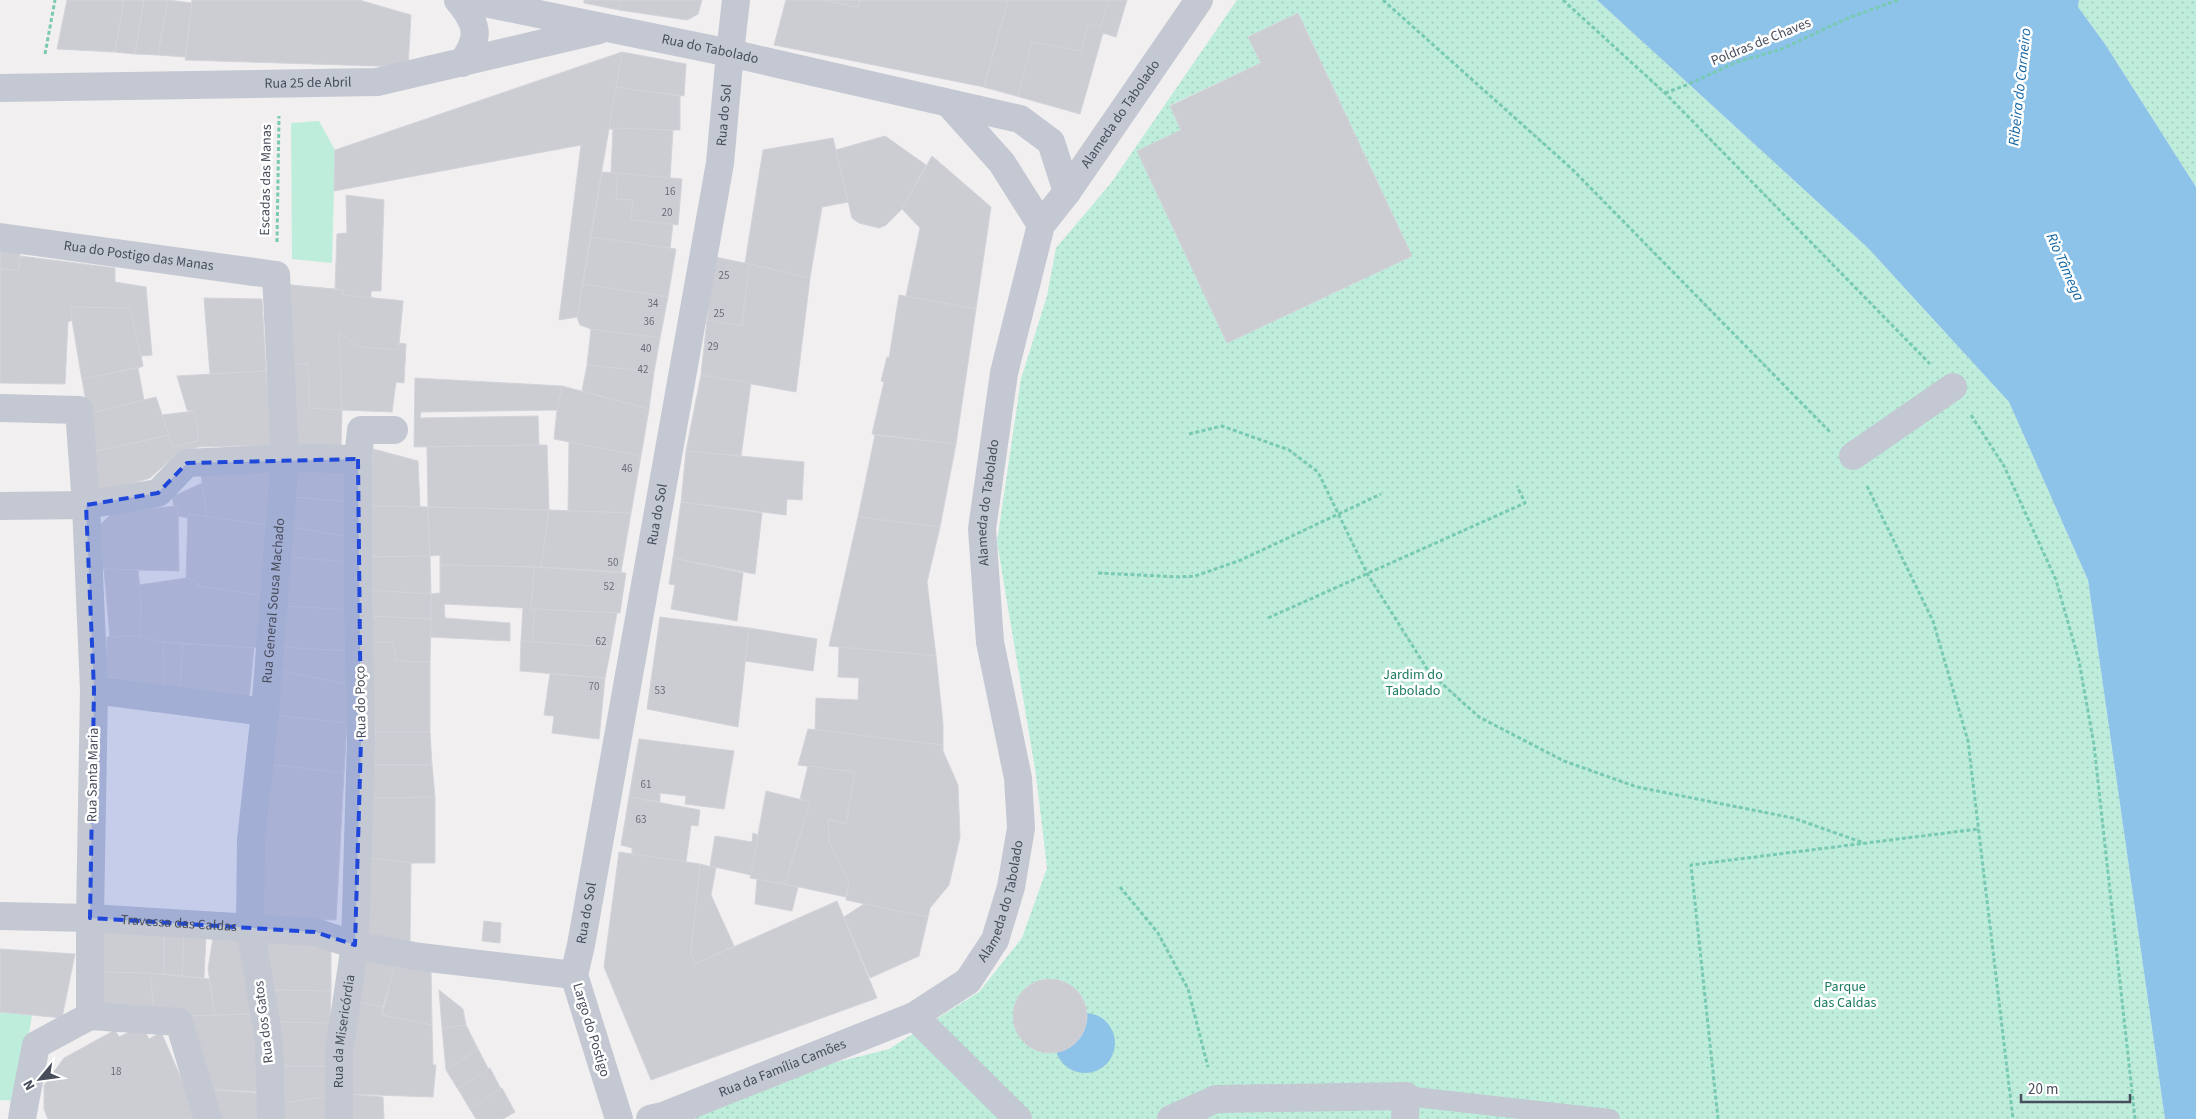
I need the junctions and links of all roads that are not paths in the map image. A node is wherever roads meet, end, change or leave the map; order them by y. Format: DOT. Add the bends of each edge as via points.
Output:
graph roads {
  1 [pos="458,0"];
  2 [pos="470,0"];
  3 [pos="736,0"];
  4 [pos="1199,0"];
  5 [pos="608,28"];
  6 [pos="730,53"];
  7 [pos="462,62"];
  8 [pos="0,88"];
  9 [pos="950,105"];
  10 [pos="1067,192"];
  11 [pos="1041,225"];
  12 [pos="0,237"];
  13 [pos="276,275"];
  14 [pos="1953,387"];
  15 [pos="0,408"];
  16 [pos="394,430"];
  17 [pos="1853,456"];
  18 [pos="285,458"];
  19 [pos="358,459"];
  20 [pos="86,504"];
  21 [pos="0,506"];
  22 [pos="94,690"];
  23 [pos="265,712"];
  24 [pos="0,916"];
  25 [pos="90,918"];
  26 [pos="250,926"];
  27 [pos="355,944"];
  28 [pos="420,957"];
  29 [pos="574,975"];
  30 [pos="90,1016"];
  31 [pos="914,1016"];
  32 [pos="1405,1107"];
  33 [pos="23,1113"];
  34 [pos="208,1119"];
  35 [pos="271,1119"];
  36 [pos="339,1119"];
  37 [pos="619,1119"];
  38 [pos="650,1119"];
  39 [pos="1018,1119"];
  40 [pos="1170,1119"];
  41 [pos="1610,1119"];
  1 -- 7 [label="street" via="470,15 476,34 472,48"];
  2 -- 5 [label="street, Rua do Tabolado"];
  3 -- 6 [label="street, Rua do Sol"];
  4 -- 10 [label="street, Alameda do Tabolado"];
  5 -- 6 [label="street, Rua do Tabolado"];
  5 -- 7 [label="street, Rua 25 de Abril"];
  6 -- 9 [label="street, Rua do Tabolado"];
  6 -- 29 [label="street, Rua do Sol" via="720,163"];
  7 -- 8 [label="street, Rua 25 de Abril" via="377,82"];
  9 -- 10 [label="street, Rua do Tabolado" via="1020,120 1051,142"];
  9 -- 11 [label="street" via="1002,163"];
  10 -- 11 [label="street, Alameda do Tabolado"];
  11 -- 31 [label="street, Alameda do Tabolado" via="1004,373 982,529 990,642 1018,778 1021,828 1012,887 996,940 968,981"];
  12 -- 13 [label="street, Rua do Postigo das Manas"];
  13 -- 18 [label="street, Rua General Sousa Machado"];
  14 -- 17 [label="street"];
  15 -- 20 [label="street, Rua Santa Maria" via="79,410"];
  16 -- 19 [label="street, Rua do Poço" via="360,430"];
  18 -- 19 [label="street"];
  18 -- 20 [label="street" via="186,462 158,494"];
  18 -- 23 [label="street, Rua General Sousa Machado"];
  19 -- 27 [label="street, Rua do Poço" via="361,740"];
  20 -- 21 [label="street"];
  20 -- 22 [label="street, Rua Santa Maria"];
  22 -- 23 [label="street"];
  22 -- 25 [label="street, Rua Santa Maria"];
  23 -- 26 [label="street, Rua General Sousa Machado" via="251,840"];
  24 -- 25 [label="street, Travessa das Caldas"];
  25 -- 26 [label="street, Travessa das Caldas"];
  25 -- 30 [label="street, Rua Santa Maria"];
  26 -- 27 [label="street, Travessa das Caldas" via="315,932"];
  26 -- 35 [label="street, Rua dos Gatos" via="269,1040"];
  27 -- 28 [label="street, Travessa das Caldas"];
  27 -- 36 [label="street, Rua da Misericórdia" via="339,1052"];
  28 -- 29 [label="street, Largo do Postigo"];
  29 -- 37 [label="street, Largo do Postigo"];
  30 -- 33 [label="street" via="36,1045"];
  30 -- 34 [label="street" via="179,1022"];
  31 -- 38 [label="street, Rua da Família Camões"];
  31 -- 39 [label="street"];
  32 -- 40 [label="street" via="1216,1099"];
  32 -- 41 [label="lane"];
}
